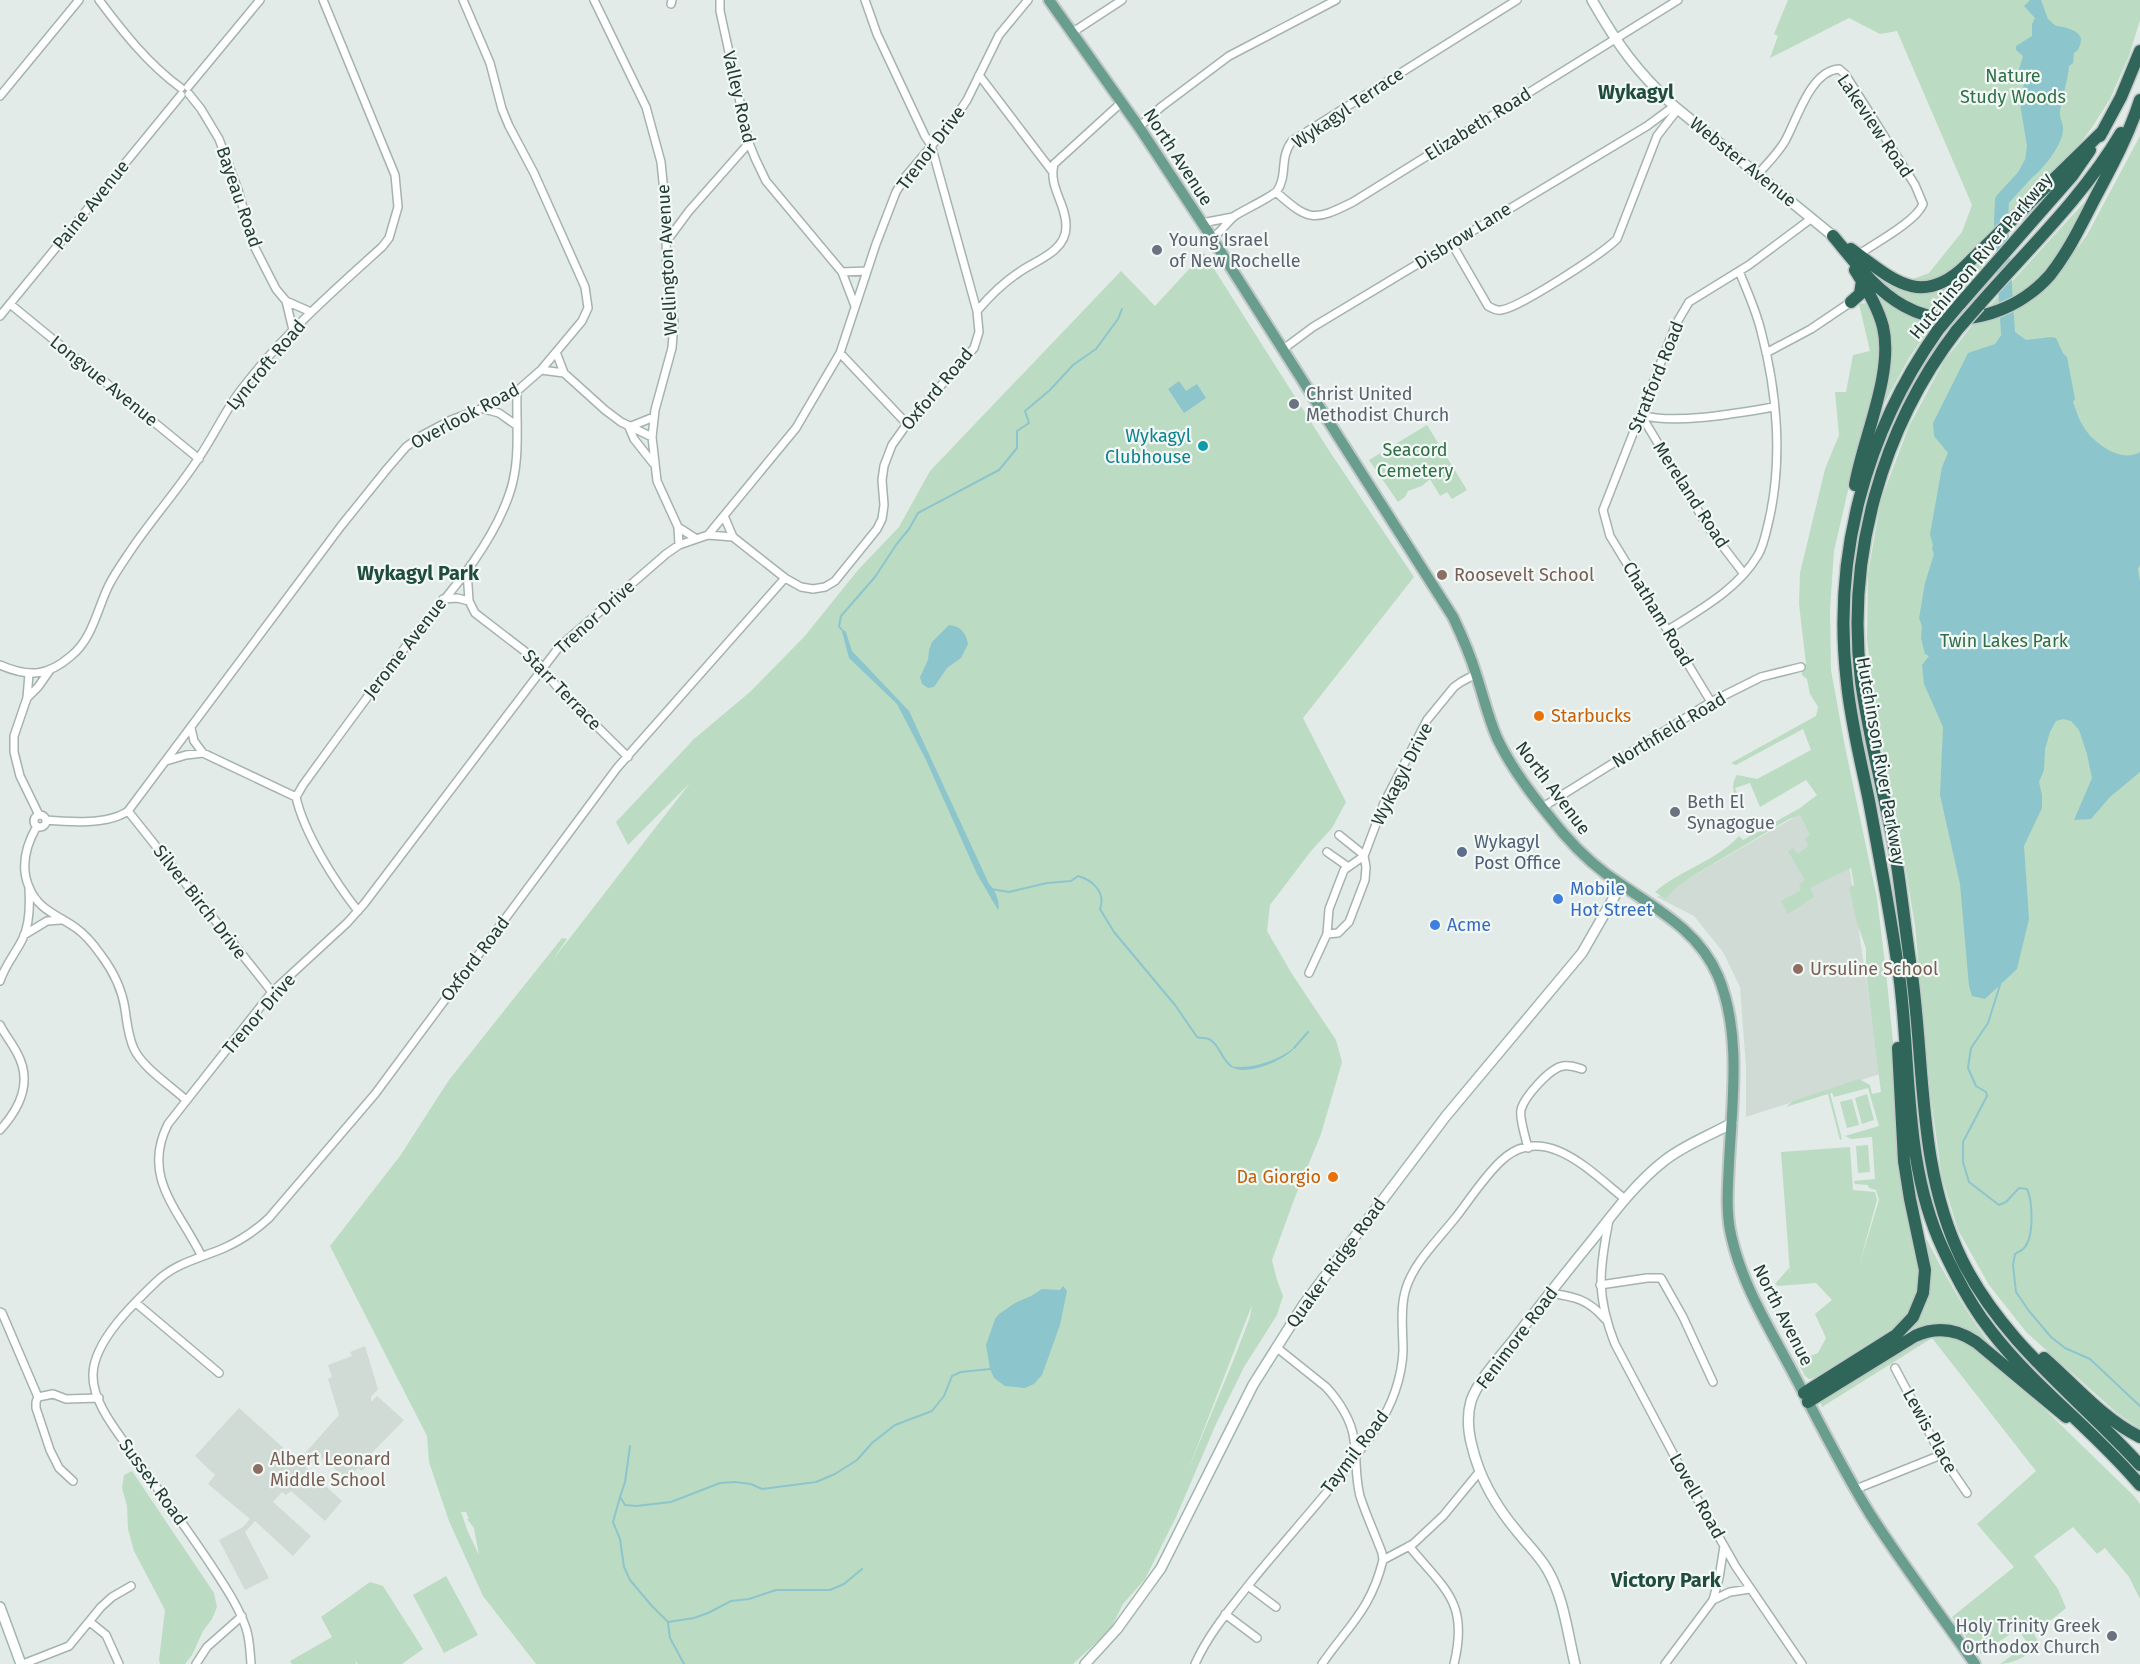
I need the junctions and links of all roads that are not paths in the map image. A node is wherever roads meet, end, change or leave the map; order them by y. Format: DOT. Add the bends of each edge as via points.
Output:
graph roads {
  1 [pos="79,0"];
  2 [pos="99,0"];
  3 [pos="260,0"];
  4 [pos="323,0"];
  5 [pos="463,0"];
  6 [pos="594,0"];
  7 [pos="720,0"];
  8 [pos="865,0"];
  9 [pos="1028,0"];
  10 [pos="1049,0"];
  11 [pos="1122,0"];
  12 [pos="1336,0"];
  13 [pos="1516,0"];
  14 [pos="1592,0"];
  15 [pos="1678,0"];
  16 [pos="1073,32"];
  17 [pos="1614,39"];
  18 [pos="2140,51"];
  19 [pos="979,75"];
  20 [pos="185,91"];
  21 [pos="0,96"];
  22 [pos="2140,99"];
  23 [pos="1122,102"];
  24 [pos="1676,108"];
  25 [pos="1647,126"];
  26 [pos="1139,127"];
  27 [pos="2103,130"];
  28 [pos="1657,136"];
  29 [pos="749,143"];
  30 [pos="931,145"];
  31 [pos="1052,171"];
  32 [pos="1758,174"];
  33 [pos="1276,192"];
  34 [pos="1233,217"];
  35 [pos="1812,218"];
  36 [pos="1202,223"];
  37 [pos="1833,236"];
  38 [pos="1212,238"];
  39 [pos="666,242"];
  40 [pos="1452,244"];
  41 [pos="1864,251"];
  42 [pos="867,271"];
  43 [pos="1739,271"];
  44 [pos="842,272"];
  45 [pos="1862,281"];
  46 [pos="286,301"];
  47 [pos="1851,302"];
  48 [pos="10,304"];
  49 [pos="856,306"];
  50 [pos="978,311"];
  51 [pos="311,312"];
  52 [pos="0,316"];
  53 [pos="293,330"];
  54 [pos="1282,350"];
  55 [pos="556,352"];
  56 [pos="840,353"];
  57 [pos="1766,353"];
  58 [pos="541,370"];
  59 [pos="564,373"];
  60 [pos="517,390"];
  61 [pos="1774,407"];
  62 [pos="483,408"];
  63 [pos="1641,415"];
  64 [pos="654,417"];
  65 [pos="907,424"];
  66 [pos="516,425"];
  67 [pos="629,427"];
  68 [pos="652,437"];
  69 [pos="199,459"];
  70 [pos="653,463"];
  71 [pos="724,516"];
  72 [pos="1606,525"];
  73 [pos="1852,525"];
  74 [pos="678,527"];
  75 [pos="708,535"];
  76 [pos="733,537"];
  77 [pos="695,538"];
  78 [pos="679,545"];
  79 [pos="467,569"];
  80 [pos="1744,574"];
  81 [pos="785,578"];
  82 [pos="443,599"];
  83 [pos="469,601"];
  84 [pos="1668,630"];
  85 [pos="0,664"];
  86 [pos="1801,667"];
  87 [pos="542,668"];
  88 [pos="50,669"];
  89 [pos="29,674"];
  90 [pos="1476,674"];
  91 [pos="27,698"];
  92 [pos="1712,702"];
  93 [pos="191,728"];
  94 [pos="203,753"];
  95 [pos="628,757"];
  96 [pos="166,761"];
  97 [pos="296,797"];
  98 [pos="1543,807"];
  99 [pos="128,811"];
  100 [pos="39,815"];
  101 [pos="46,820"];
  102 [pos="37,826"];
  103 [pos="1339,835"];
  104 [pos="1327,852"];
  105 [pos="1364,855"];
  106 [pos="1347,866"];
  107 [pos="1621,885"];
  108 [pos="28,887"];
  109 [pos="358,911"];
  110 [pos="62,920"];
  111 [pos="1327,934"];
  112 [pos="24,935"];
  113 [pos="1309,973"];
  114 [pos="0,981"];
  115 [pos="1900,984"];
  116 [pos="272,992"];
  117 [pos="0,1025"];
  118 [pos="1582,1069"];
  119 [pos="186,1100"];
  120 [pos="1731,1123"];
  121 [pos="0,1130"];
  122 [pos="1528,1148"];
  123 [pos="1626,1200"];
  124 [pos="1610,1218"];
  125 [pos="201,1255"];
  126 [pos="1600,1285"];
  127 [pos="1550,1293"];
  128 [pos="136,1303"];
  129 [pos="0,1312"];
  130 [pos="1995,1315"];
  131 [pos="1606,1320"];
  132 [pos="1276,1347"];
  133 [pos="1895,1368"];
  134 [pos="219,1373"];
  135 [pos="1713,1382"];
  136 [pos="38,1397"];
  137 [pos="1806,1397"];
  138 [pos="99,1398"];
  139 [pos="2140,1437"];
  140 [pos="2100,1443"];
  141 [pos="1941,1455"];
  142 [pos="1354,1457"];
  143 [pos="2140,1466"];
  144 [pos="1480,1471"];
  145 [pos="73,1481"];
  146 [pos="2140,1485"];
  147 [pos="1856,1489"];
  148 [pos="1967,1493"];
  149 [pos="1409,1546"];
  150 [pos="1724,1546"];
  151 [pos="1383,1560"];
  152 [pos="130,1586"];
  153 [pos="1248,1586"];
  154 [pos="1750,1589"];
  155 [pos="1713,1600"];
  156 [pos="0,1607"];
  157 [pos="1276,1607"];
  158 [pos="1225,1614"];
  159 [pos="242,1616"];
  160 [pos="90,1622"];
  161 [pos="1257,1638"];
  162 [pos="22,1664"];
  163 [pos="119,1664"];
  164 [pos="196,1664"];
  165 [pos="251,1664"];
  166 [pos="1084,1664"];
  167 [pos="1195,1664"];
  168 [pos="1322,1664"];
  169 [pos="1454,1664"];
  170 [pos="1575,1664"];
  171 [pos="1665,1664"];
  172 [pos="1802,1664"];
  173 [pos="1975,1664"];
  1 -- 21 [label="street"];
  2 -- 20 [label="street, Bayeau Road" via="134,45"];
  3 -- 20 [label="street, Paine Avenue"];
  4 -- 51 [label="street, Lyncroft Road" via="390,162 398,207 389,238 382,247"];
  5 -- 55 [label="street, Overlook Road" via="490,63 509,126 585,287 588,308"];
  6 -- 39 [label="street, Wellington Avenue" via="653,126 663,177"];
  7 -- 29 [label="street, Valley Road"];
  8 -- 30 [label="street, Oxford Road" via="877,34"];
  9 -- 19 [label="street, Trenor Drive" via="999,35"];
  10 -- 16 [label="main road, North Avenue"];
  11 -- 16 [label="street"];
  12 -- 26 [label="street" via="1228,56"];
  13 -- 33 [label="street, Wykagyl Terrace" via="1292,141 1284,154 1283,174"];
  14 -- 17 [label="street, Webster Avenue"];
  15 -- 17 [label="street, Elizabeth Road"];
  16 -- 23 [label="main road, North Avenue"];
  17 -- 24 [label="street, Webster Avenue" via="1634,66"];
  17 -- 33 [label="street, Elizabeth Road" via="1335,211 1314,217 1305,215"];
  18 -- 27 [label="highway, Hutchinson River Parkway"];
  19 -- 30 [label="street, Trenor Drive" via="955,118"];
  19 -- 31 [label="street"];
  20 -- 46 [label="street, Bayeau Road" via="219,139 254,246"];
  20 -- 48 [label="street, Paine Avenue"];
  22 -- 37 [label="highway" via="2126,140 2064,255 2046,279 2006,308 1957,319 1914,311 1882,290"];
  22 -- 130 [label="highway, Hutchinson River Parkway, bridge" via="2092,177 1943,349 1914,397 1881,474 1863,554 1858,637 1864,699 1899,880 1934,1183 1963,1262"];
  23 -- 26 [label="main road, North Avenue"];
  23 -- 31 [label="street" via="1057,160"];
  24 -- 25 [label="street, Disbrow Lane"];
  24 -- 28 [label="street"];
  24 -- 32 [label="street, Webster Avenue"];
  25 -- 28 [label="street"];
  25 -- 40 [label="street, Disbrow Lane"];
  26 -- 36 [label="main road, North Avenue"];
  27 -- 37 [label="highway" via="1993,239 1939,285 1921,288 1893,280"];
  27 -- 73 [label="highway, Hutchinson River Parkway, bridge" via="2072,176 1938,330 1911,371 1866,473"];
  28 -- 40 [label="street" via="1617,239 1605,251 1506,309 1488,306"];
  29 -- 39 [label="street"];
  29 -- 44 [label="street, Valley Road" via="766,181"];
  30 -- 42 [label="street, Trenor Drive" via="896,192"];
  30 -- 50 [label="street, Oxford Road"];
  31 -- 50 [label="street" via="1067,228 1061,243 1009,280"];
  32 -- 35 [label="street, Webster Avenue"];
  32 -- 41 [label="street, Lakeview Road" via="1784,142 1811,89 1826,72 1839,69 1915,185 1923,204 1911,218"];
  33 -- 34 [label="street"];
  34 -- 36 [label="street"];
  34 -- 38 [label="street"];
  35 -- 37 [label="street, Webster Avenue"];
  35 -- 43 [label="street, Stratford Road"];
  36 -- 38 [label="main road, North Avenue"];
  37 -- 45 [label="highway"];
  38 -- 54 [label="main road, North Avenue"];
  39 -- 64 [label="street, Wellington Avenue" via="673,340"];
  40 -- 54 [label="street, Disbrow Lane" via="1313,327"];
  42 -- 44 [label="street"];
  42 -- 49 [label="street, Trenor Drive"];
  43 -- 57 [label="street" via="1756,312"];
  43 -- 63 [label="street, Stratford Road" via="1698,295 1685,308"];
  44 -- 49 [label="street, Valley Road"];
  45 -- 47 [label="highway" via="1860,294"];
  45 -- 73 [label="highway" via="1882,323 1885,356 1859,464"];
  46 -- 51 [label="street"];
  46 -- 53 [label="street, Bayeau Road"];
  47 -- 57 [label="street"];
  48 -- 52 [label="street, Paine Avenue"];
  48 -- 69 [label="street, Longvue Avenue"];
  49 -- 56 [label="street, Trenor Drive"];
  50 -- 65 [label="street, Oxford Road" via="979,332 974,348"];
  51 -- 53 [label="street, Lyncroft Road"];
  53 -- 69 [label="street, Lyncroft Road" via="242,389"];
  54 -- 90 [label="main road, North Avenue" via="1453,617"];
  55 -- 58 [label="street, Overlook Road"];
  55 -- 59 [label="street"];
  56 -- 65 [label="street"];
  56 -- 71 [label="street, Trenor Drive" via="796,428"];
  57 -- 61 [label="street"];
  58 -- 59 [label="street"];
  58 -- 60 [label="street, Overlook Road"];
  59 -- 67 [label="street"];
  60 -- 62 [label="street, Overlook Road"];
  60 -- 66 [label="street, Jerome Avenue"];
  61 -- 63 [label="street" via="1709,416"];
  61 -- 80 [label="street" via="1774,498 1759,554"];
  62 -- 66 [label="street"];
  62 -- 93 [label="street, Overlook Road" via="451,420 406,447 341,526"];
  63 -- 72 [label="street, Stratford Road" via="1603,510"];
  63 -- 80 [label="street, Mereland Road" via="1701,517"];
  64 -- 67 [label="street"];
  64 -- 68 [label="street, Wellington Avenue"];
  65 -- 81 [label="street, Oxford Road" via="892,445 884,466 882,519 855,557 825,587 801,587"];
  66 -- 79 [label="street, Jerome Avenue" via="514,478 509,495 496,525"];
  67 -- 68 [label="street"];
  67 -- 70 [label="street"];
  68 -- 70 [label="street, Wellington Avenue"];
  69 -- 88 [label="street, Lyncroft Road" via="113,577 82,647"];
  70 -- 74 [label="street, Wellington Avenue" via="660,490"];
  71 -- 75 [label="street, Trenor Drive"];
  71 -- 76 [label="street, Oxford Road"];
  72 -- 84 [label="street, Chatham Road"];
  73 -- 115 [label="highway, Hutchinson River Parkway" via="1844,591 1846,681"];
  74 -- 77 [label="street"];
  74 -- 78 [label="street, Wellington Avenue"];
  75 -- 76 [label="street"];
  75 -- 77 [label="street, Trenor Drive"];
  76 -- 81 [label="street, Oxford Road"];
  77 -- 78 [label="street, Trenor Drive"];
  78 -- 87 [label="street, Trenor Drive" via="559,647"];
  79 -- 82 [label="street, Jerome Avenue"];
  79 -- 83 [label="street"];
  80 -- 84 [label="street" via="1729,590"];
  81 -- 95 [label="street, Oxford Road"];
  82 -- 83 [label="street"];
  82 -- 97 [label="street, Jerome Avenue" via="365,699"];
  83 -- 87 [label="street, Starr Terrace" via="476,613"];
  84 -- 92 [label="street, Chatham Road"];
  85 -- 89 [label="street"];
  86 -- 92 [label="street, Northfield Road" via="1761,677"];
  87 -- 95 [label="street, Starr Terrace"];
  87 -- 109 [label="street, Trenor Drive"];
  88 -- 89 [label="street, Lyncroft Road"];
  88 -- 91 [label="street"];
  89 -- 91 [label="street"];
  90 -- 98 [label="main road, North Avenue" via="1497,738"];
  90 -- 105 [label="street, Wykagyl Drive" via="1454,687 1427,720 1384,803"];
  91 -- 100 [label="street" via="14,736 14,752 20,776"];
  92 -- 98 [label="street, Northfield Road"];
  93 -- 94 [label="street"];
  93 -- 96 [label="street, Overlook Road"];
  94 -- 96 [label="street"];
  94 -- 97 [label="street"];
  95 -- 125 [label="street, Oxford Road" via="375,1094 270,1218 236,1242"];
  96 -- 99 [label="street, Overlook Road"];
  97 -- 109 [label="street" via="317,847"];
  98 -- 107 [label="main road, North Avenue" via="1586,858"];
  99 -- 101 [label="street" via="107,820"];
  99 -- 116 [label="street, Silver Birch Drive"];
  100 -- 101 [label="street"];
  100 -- 102 [label="street" via="34,820"];
  101 -- 102 [label="street" via="44,825"];
  102 -- 108 [label="street" via="25,858"];
  103 -- 105 [label="street"];
  104 -- 106 [label="street"];
  105 -- 106 [label="street"];
  105 -- 111 [label="street, Wykagyl Drive" via="1365,880 1349,922 1338,933"];
  106 -- 111 [label="street" via="1329,909"];
  107 -- 120 [label="main road, North Avenue" via="1681,926 1704,950 1718,976 1727,1006 1732,1052"];
  107 -- 132 [label="street, Quaker Ridge Road" via="1582,953 1446,1116 1357,1231"];
  108 -- 110 [label="street" via="48,912"];
  108 -- 112 [label="street" via="30,908"];
  109 -- 116 [label="street, Trenor Drive"];
  110 -- 112 [label="street" via="47,921"];
  110 -- 119 [label="street" via="89,939 115,978 127,1030 141,1060"];
  111 -- 113 [label="street"];
  112 -- 114 [label="street"];
  115 -- 137 [label="highway" via="1903,1148 1925,1270 1923,1293 1913,1317 1896,1335"];
  115 -- 140 [label="highway, Hutchinson River Parkway" via="1916,1157 1925,1201 1941,1247 1991,1331"];
  116 -- 119 [label="street, Trenor Drive"];
  117 -- 121 [label="street" via="18,1054 24,1082 18,1106"];
  118 -- 122 [label="street" via="1562,1066 1553,1070 1528,1096 1521,1110"];
  119 -- 125 [label="street, Trenor Drive" via="163,1134 158,1163 165,1191"];
  120 -- 123 [label="street, Lovell Road" via="1664,1161"];
  120 -- 137 [label="main road, North Avenue" via="1728,1214 1735,1253"];
  122 -- 123 [label="street" via="1548,1147 1563,1152"];
  122 -- 142 [label="street, Taymil Road" via="1500,1162 1413,1273 1404,1294 1403,1353 1395,1389 1384,1416"];
  123 -- 124 [label="street, Lovell Road"];
  124 -- 126 [label="street, Lovell Road"];
  124 -- 127 [label="street, Fenimore Road"];
  125 -- 128 [label="street, Oxford Road" via="158,1279"];
  126 -- 131 [label="street, Lovell Road"];
  126 -- 135 [label="street" via="1661,1278"];
  127 -- 131 [label="street, Lovell Road" via="1588,1303"];
  127 -- 144 [label="street, Fenimore Road" via="1472,1400 1469,1430"];
  128 -- 134 [label="street"];
  128 -- 138 [label="street, Sussex Road" via="106,1339 96,1359 93,1374"];
  129 -- 136 [label="street"];
  130 -- 139 [label="highway" via="2103,1412"];
  130 -- 143 [label="highway, Hutchinson River Parkway"];
  131 -- 150 [label="street, Lovell Road"];
  132 -- 142 [label="street" via="1334,1395 1350,1423"];
  132 -- 166 [label="street, Quaker Ridge Road" via="1161,1568 1117,1629"];
  133 -- 141 [label="street, Lewis Place"];
  136 -- 138 [label="street" via="53,1394 66,1399"];
  136 -- 145 [label="street" via="36,1408 50,1450 59,1468"];
  137 -- 140 [label="highway" via="1915,1336 1949,1330 1976,1342"];
  137 -- 147 [label="main road, North Avenue"];
  138 -- 159 [label="street, Sussex Road" via="118,1433 197,1544"];
  140 -- 146 [label="highway, Hutchinson River Parkway"];
  141 -- 147 [label="street"];
  141 -- 148 [label="street, Lewis Place"];
  142 -- 151 [label="street" via="1360,1495"];
  142 -- 153 [label="street, Taymil Road"];
  144 -- 149 [label="street" via="1443,1516"];
  144 -- 170 [label="street, Fenimore Road" via="1499,1506 1553,1580"];
  147 -- 173 [label="main road, North Avenue"];
  149 -- 151 [label="street"];
  149 -- 169 [label="street" via="1442,1583 1455,1607 1459,1625"];
  150 -- 154 [label="street, Lovell Road"];
  150 -- 155 [label="street"];
  151 -- 168 [label="street" via="1366,1607"];
  152 -- 160 [label="street" via="101,1606"];
  153 -- 157 [label="street"];
  153 -- 158 [label="street, Taymil Road"];
  154 -- 155 [label="street"];
  154 -- 172 [label="street, Lovell Road"];
  155 -- 171 [label="street"];
  156 -- 162 [label="street"];
  158 -- 161 [label="street"];
  158 -- 167 [label="street, Taymil Road"];
  159 -- 164 [label="street" via="207,1647"];
  159 -- 165 [label="street, Sussex Road"];
  160 -- 162 [label="street" via="69,1646"];
  160 -- 163 [label="street" via="106,1635"];
}
